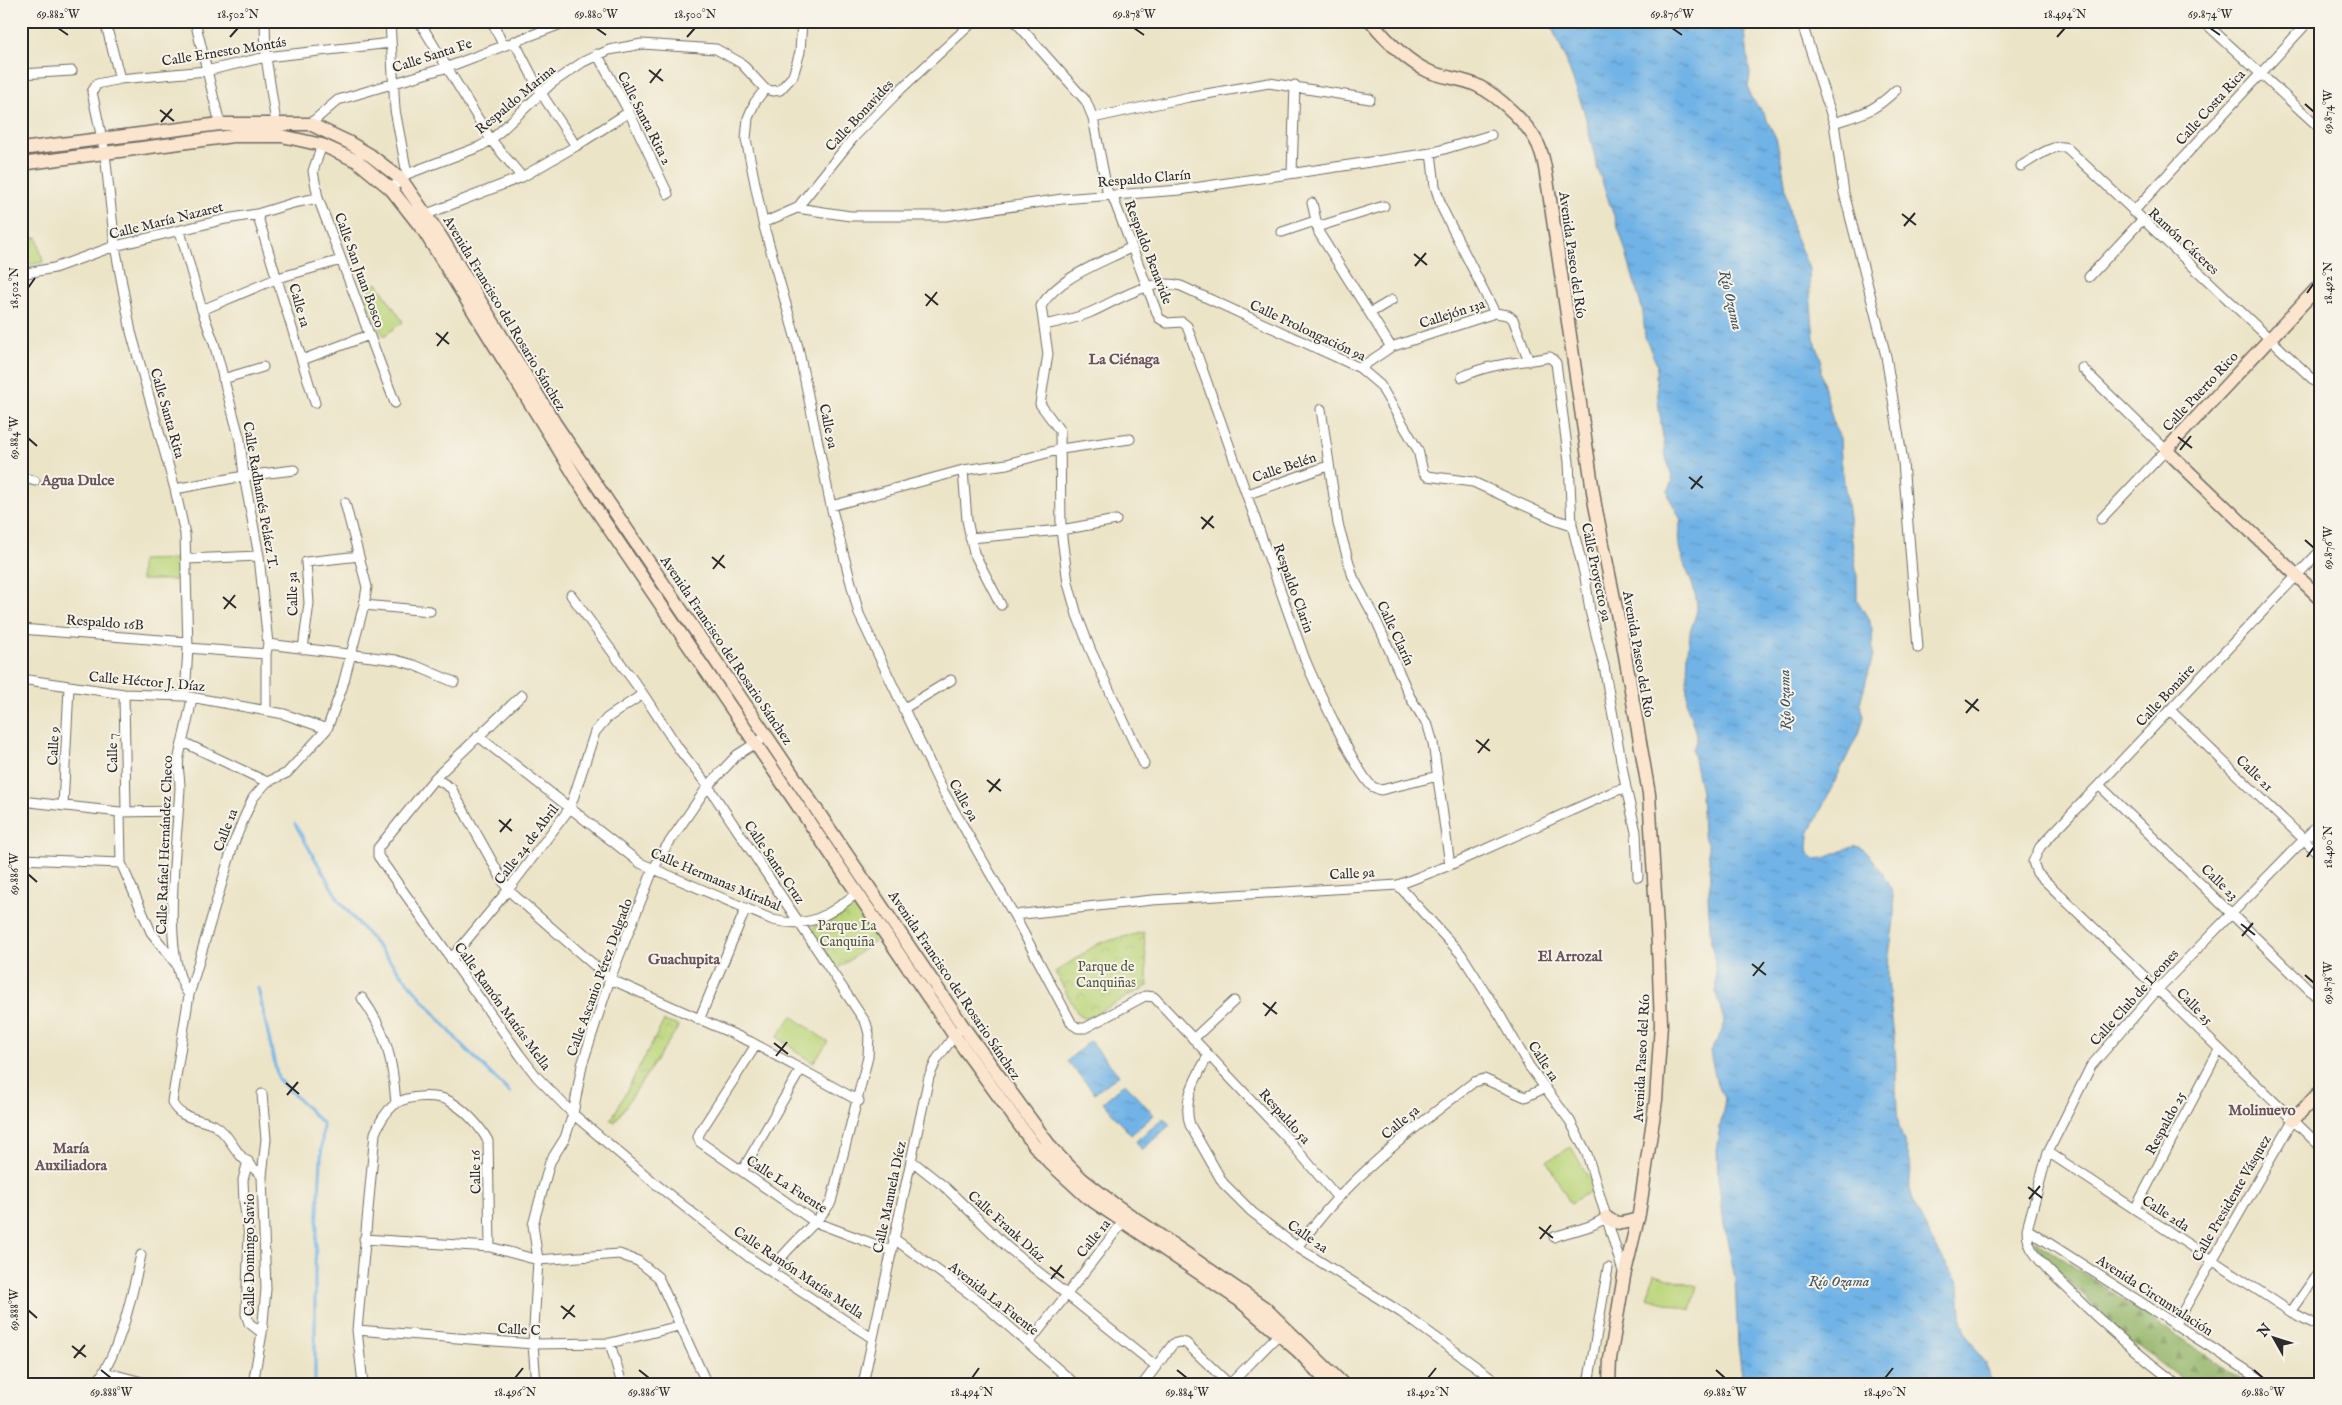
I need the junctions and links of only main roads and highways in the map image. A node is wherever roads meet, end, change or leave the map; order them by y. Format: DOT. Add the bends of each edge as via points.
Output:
graph roads {
  1 [pos="1371,21"];
  2 [pos="21,149"];
  3 [pos="21,164"];
  4 [pos="2321,284"];
  5 [pos="504,350"];
  6 [pos="549,425"];
  7 [pos="2321,599"];
  8 [pos="2321,1091"];
  9 [pos="2293,1120"];
  10 [pos="1606,1217"];
  11 [pos="1638,1219"];
  12 [pos="1329,1384"];
  13 [pos="1343,1384"];
  14 [pos="1609,1384"];
  1 -- 11 [label="main road, Avenida Paseo del Río" via="1398,51 1428,71 1475,84 1491,93 1529,130 1541,151 1595,505 1649,794 1661,1024 1656,1100"];
  2 -- 5 [label="main road, Avenida Francisco del Rosario Sánchez" via="220,124 310,124 348,142 404,176"];
  3 -- 5 [label="main road, Avenida Francisco del Rosario Sánchez" via="233,136 282,136 322,145 358,160 391,189 424,231"];
  4 -- 7 [label="main road, Calle Puerto Rico" via="2166,450"];
  5 -- 6 [label="main road, Avenida Francisco del Rosario Sánchez"];
  6 -- 12 [label="main road, Avenida Francisco del Rosario Sánchez" via="592,505 954,1035 1050,1163 1087,1197 1239,1300 1298,1351"];
  6 -- 13 [label="main road, Avenida Francisco del Rosario Sánchez" via="767,736 963,1025 1053,1150 1114,1204 1265,1308"];
  8 -- 9 [label="main road, Calle Presidente Vásquez"];
  10 -- 11 [label="main road" via="1620,1224"];
  11 -- 14 [label="main road, Avenida Paseo del Río" via="1624,1276"];
}
